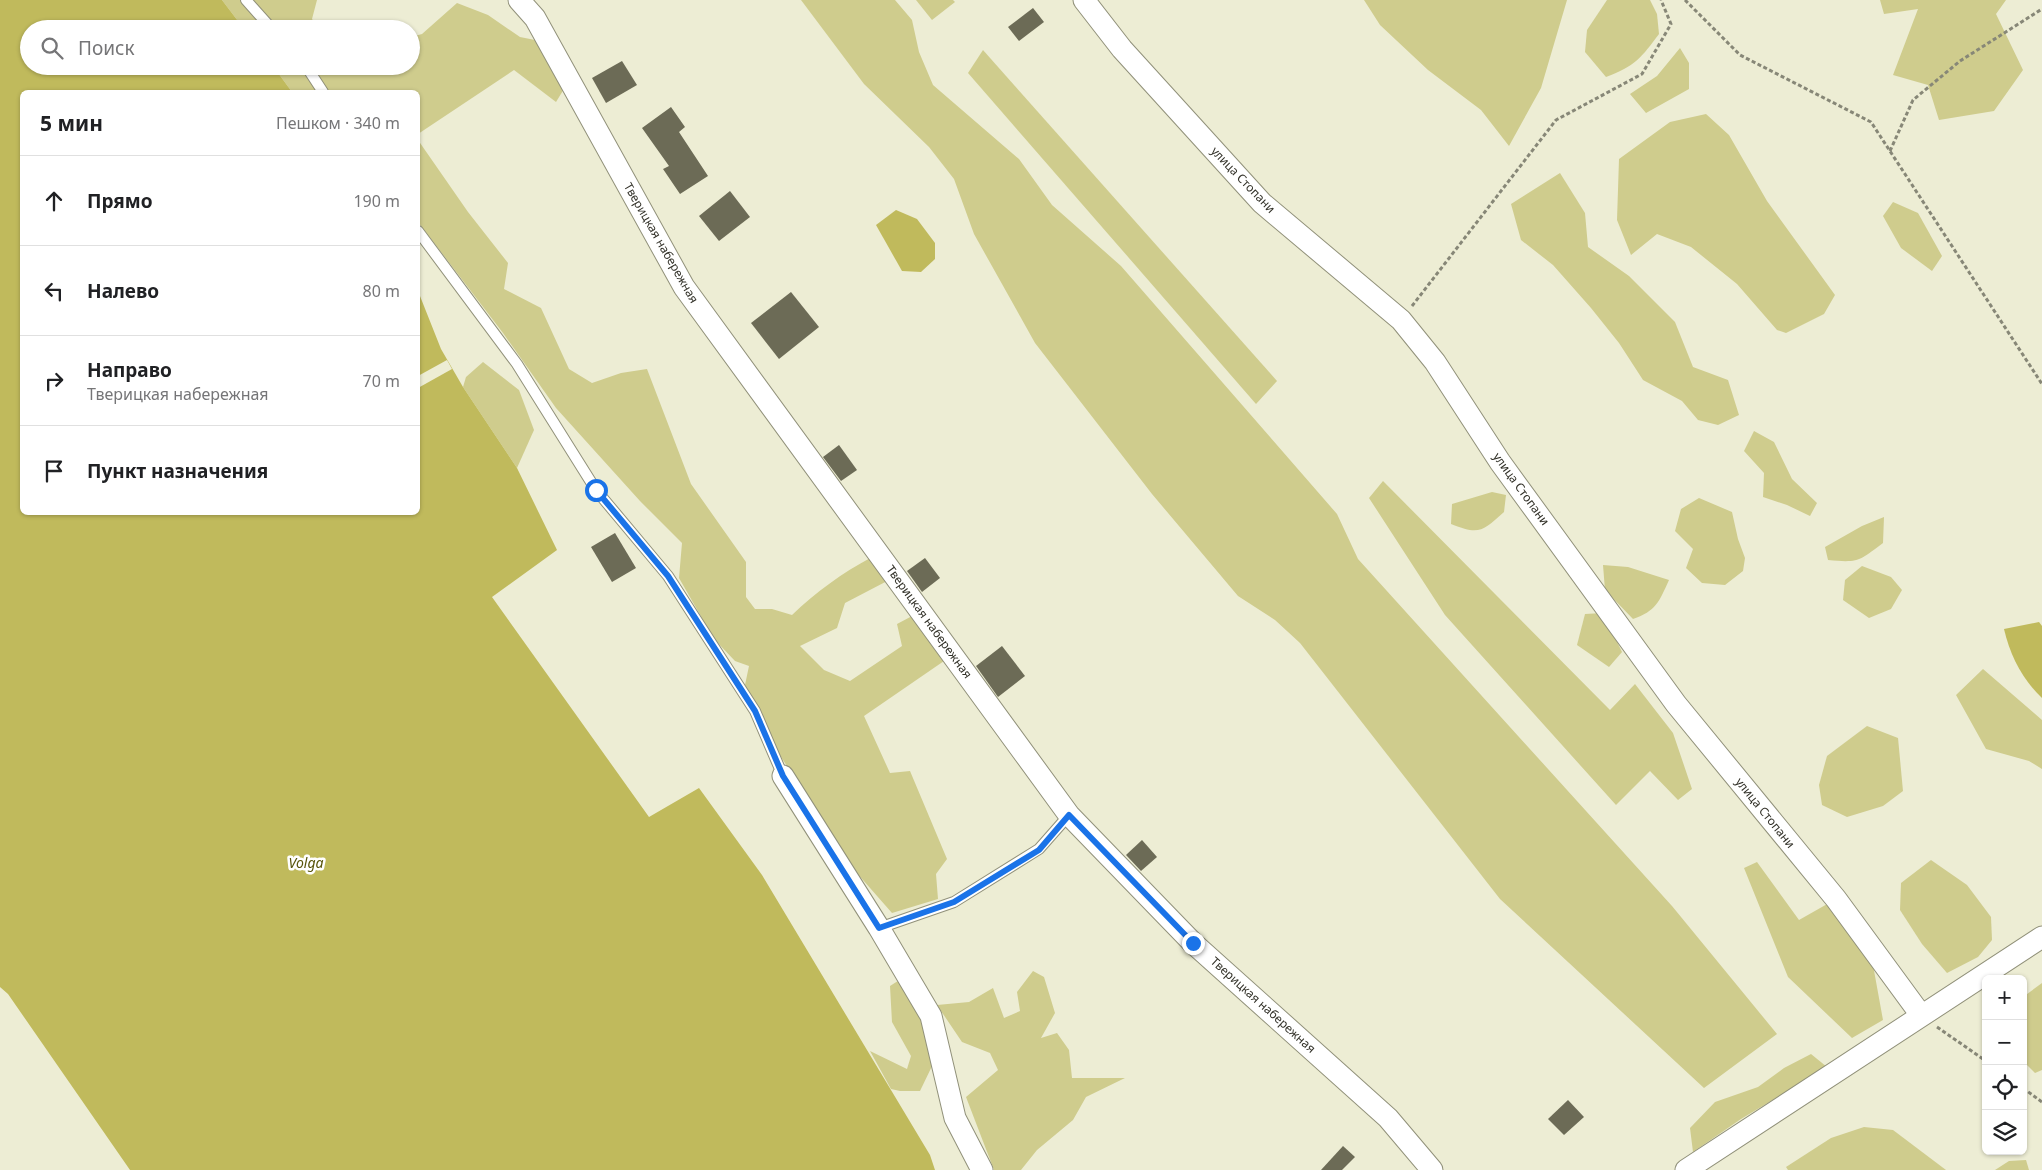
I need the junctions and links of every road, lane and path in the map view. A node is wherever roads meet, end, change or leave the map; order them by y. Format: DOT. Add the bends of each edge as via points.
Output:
graph roads {
  1 [pos="246,0"];
  2 [pos="519,0"];
  3 [pos="1084,0"];
  4 [pos="1661,0"];
  5 [pos="1686,0"];
  6 [pos="2042,9"];
  7 [pos="264,20"];
  8 [pos="312,75"];
  9 [pos="322,90"];
  10 [pos="1890,151"];
  11 [pos="420,234"];
  12 [pos="1401,320"];
  13 [pos="2042,384"];
  14 [pos="783,776"];
  15 [pos="1069,815"];
  16 [pos="879,928"];
  17 [pos="2042,937"];
  18 [pos="1921,1015"];
  19 [pos="1982,1058"];
  20 [pos="2027,1091"];
  21 [pos="2042,1102"];
  22 [pos="982,1170"];
  23 [pos="1432,1170"];
  24 [pos="1686,1170"];
  1 -- 7 [label="lane"];
  2 -- 15 [label="street, Тверицкая набережная" via="535,18 684,287"];
  3 -- 12 [label="street, улица Стопани" via="1122,49 1262,203"];
  4 -- 12 [label="path" via="1672,24 1642,74 1556,120"];
  5 -- 10 [label="path" via="1740,55 1871,122"];
  6 -- 10 [label="path" via="1960,61 1913,100"];
  8 -- 9 [label="lane"];
  10 -- 13 [label="path"];
  11 -- 14 [label="lane" via="517,364 596,490 668,576 755,711"];
  12 -- 18 [label="street, улица Стопани" via="1435,362 1500,462 1676,704 1836,899"];
  14 -- 16 [label="street"];
  15 -- 16 [label="lane" via="1039,850 954,902"];
  15 -- 23 [label="street, Тверицкая набережная" via="1193,943 1388,1118"];
  16 -- 22 [label="street" via="931,1016 955,1118"];
  17 -- 18 [label="street"];
  18 -- 19 [label="path"];
  18 -- 24 [label="street"];
  20 -- 21 [label="path"];
}
